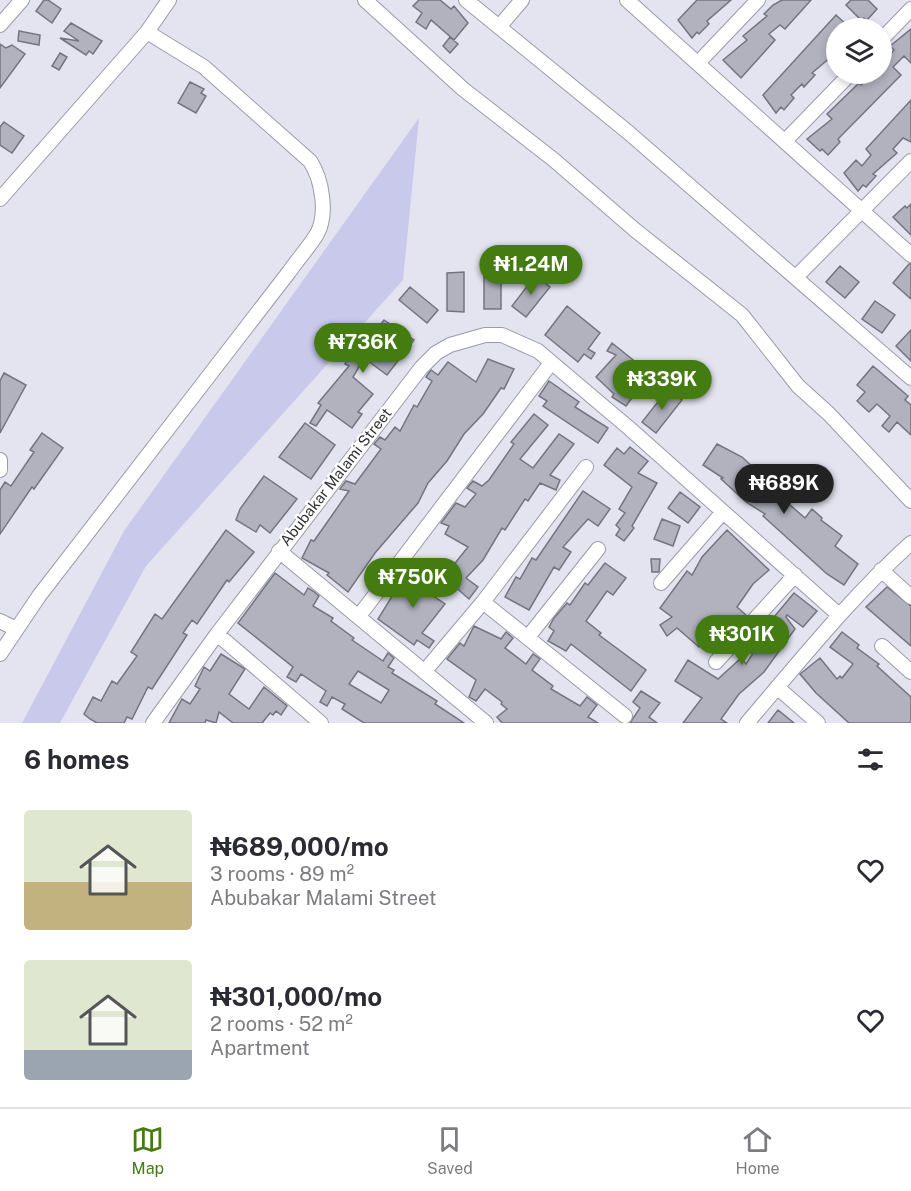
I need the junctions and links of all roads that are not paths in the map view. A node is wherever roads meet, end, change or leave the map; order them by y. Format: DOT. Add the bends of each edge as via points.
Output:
graph roads {
  1 [pos="21,0"];
  2 [pos="169,0"];
  3 [pos="365,0"];
  4 [pos="466,0"];
  5 [pos="522,0"];
  6 [pos="627,0"];
  7 [pos="758,0"];
  8 [pos="911,9"];
  9 [pos="0,25"];
  10 [pos="499,27"];
  11 [pos="892,29"];
  12 [pos="147,32"];
  13 [pos="698,63"];
  14 [pos="840,84"];
  15 [pos="786,140"];
  16 [pos="911,161"];
  17 [pos="0,199"];
  18 [pos="862,210"];
  19 [pos="911,255"];
  20 [pos="796,278"];
  21 [pos="551,363"];
  22 [pos="911,378"];
  23 [pos="0,459"];
  24 [pos="586,467"];
  25 [pos="0,470"];
  26 [pos="911,501"];
  27 [pos="723,512"];
  28 [pos="911,543"];
  29 [pos="598,549"];
  30 [pos="279,551"];
  31 [pos="881,570"];
  32 [pos="795,575"];
  33 [pos="661,583"];
  34 [pos="911,597"];
  35 [pos="483,602"];
  36 [pos="839,615"];
  37 [pos="359,616"];
  38 [pos="0,621"];
  39 [pos="16,629"];
  40 [pos="217,634"];
  41 [pos="528,637"];
  42 [pos="882,646"];
  43 [pos="0,654"];
  44 [pos="716,662"];
  45 [pos="424,672"];
  46 [pos="911,672"];
  47 [pos="777,687"];
  48 [pos="625,716"];
  49 [pos="311,720"];
  50 [pos="153,723"];
  51 [pos="486,723"];
  52 [pos="747,723"];
  53 [pos="818,723"];
  1 -- 9 [label="street"];
  2 -- 12 [label="street"];
  3 -- 26 [label="street" via="464,90 742,315 798,386"];
  4 -- 10 [label="street"];
  5 -- 10 [label="street"];
  6 -- 13 [label="street"];
  7 -- 13 [label="street"];
  8 -- 11 [label="street"];
  10 -- 20 [label="street"];
  12 -- 17 [label="street"];
  12 -- 39 [label="street" via="204,67 297,147 318,173 321,220 317,234 289,272"];
  13 -- 15 [label="street"];
  14 -- 15 [label="street"];
  15 -- 18 [label="street"];
  16 -- 18 [label="street"];
  18 -- 19 [label="street"];
  18 -- 20 [label="street"];
  20 -- 22 [label="street"];
  21 -- 27 [label="street, Abubakar Malami Street"];
  21 -- 30 [label="street, Abubakar Malami Street" via="538,351 502,335 465,339 436,353"];
  21 -- 37 [label="street"];
  23 -- 25 [label="street"];
  24 -- 35 [label="street"];
  27 -- 32 [label="street, Abubakar Malami Street"];
  27 -- 33 [label="street"];
  28 -- 31 [label="street"];
  29 -- 41 [label="street"];
  30 -- 37 [label="street"];
  30 -- 40 [label="street, Abubakar Malami Street"];
  31 -- 34 [label="street"];
  31 -- 36 [label="street"];
  32 -- 36 [label="street, Abubakar Malami Street"];
  32 -- 44 [label="street"];
  35 -- 41 [label="street"];
  35 -- 45 [label="street"];
  36 -- 47 [label="street"];
  37 -- 45 [label="street"];
  38 -- 39 [label="street"];
  39 -- 43 [label="street"];
  40 -- 49 [label="street"];
  40 -- 50 [label="street, Abubakar Malami Street"];
  41 -- 48 [label="street"];
  42 -- 46 [label="street"];
  45 -- 51 [label="street"];
  47 -- 52 [label="street"];
  47 -- 53 [label="street"];
}
